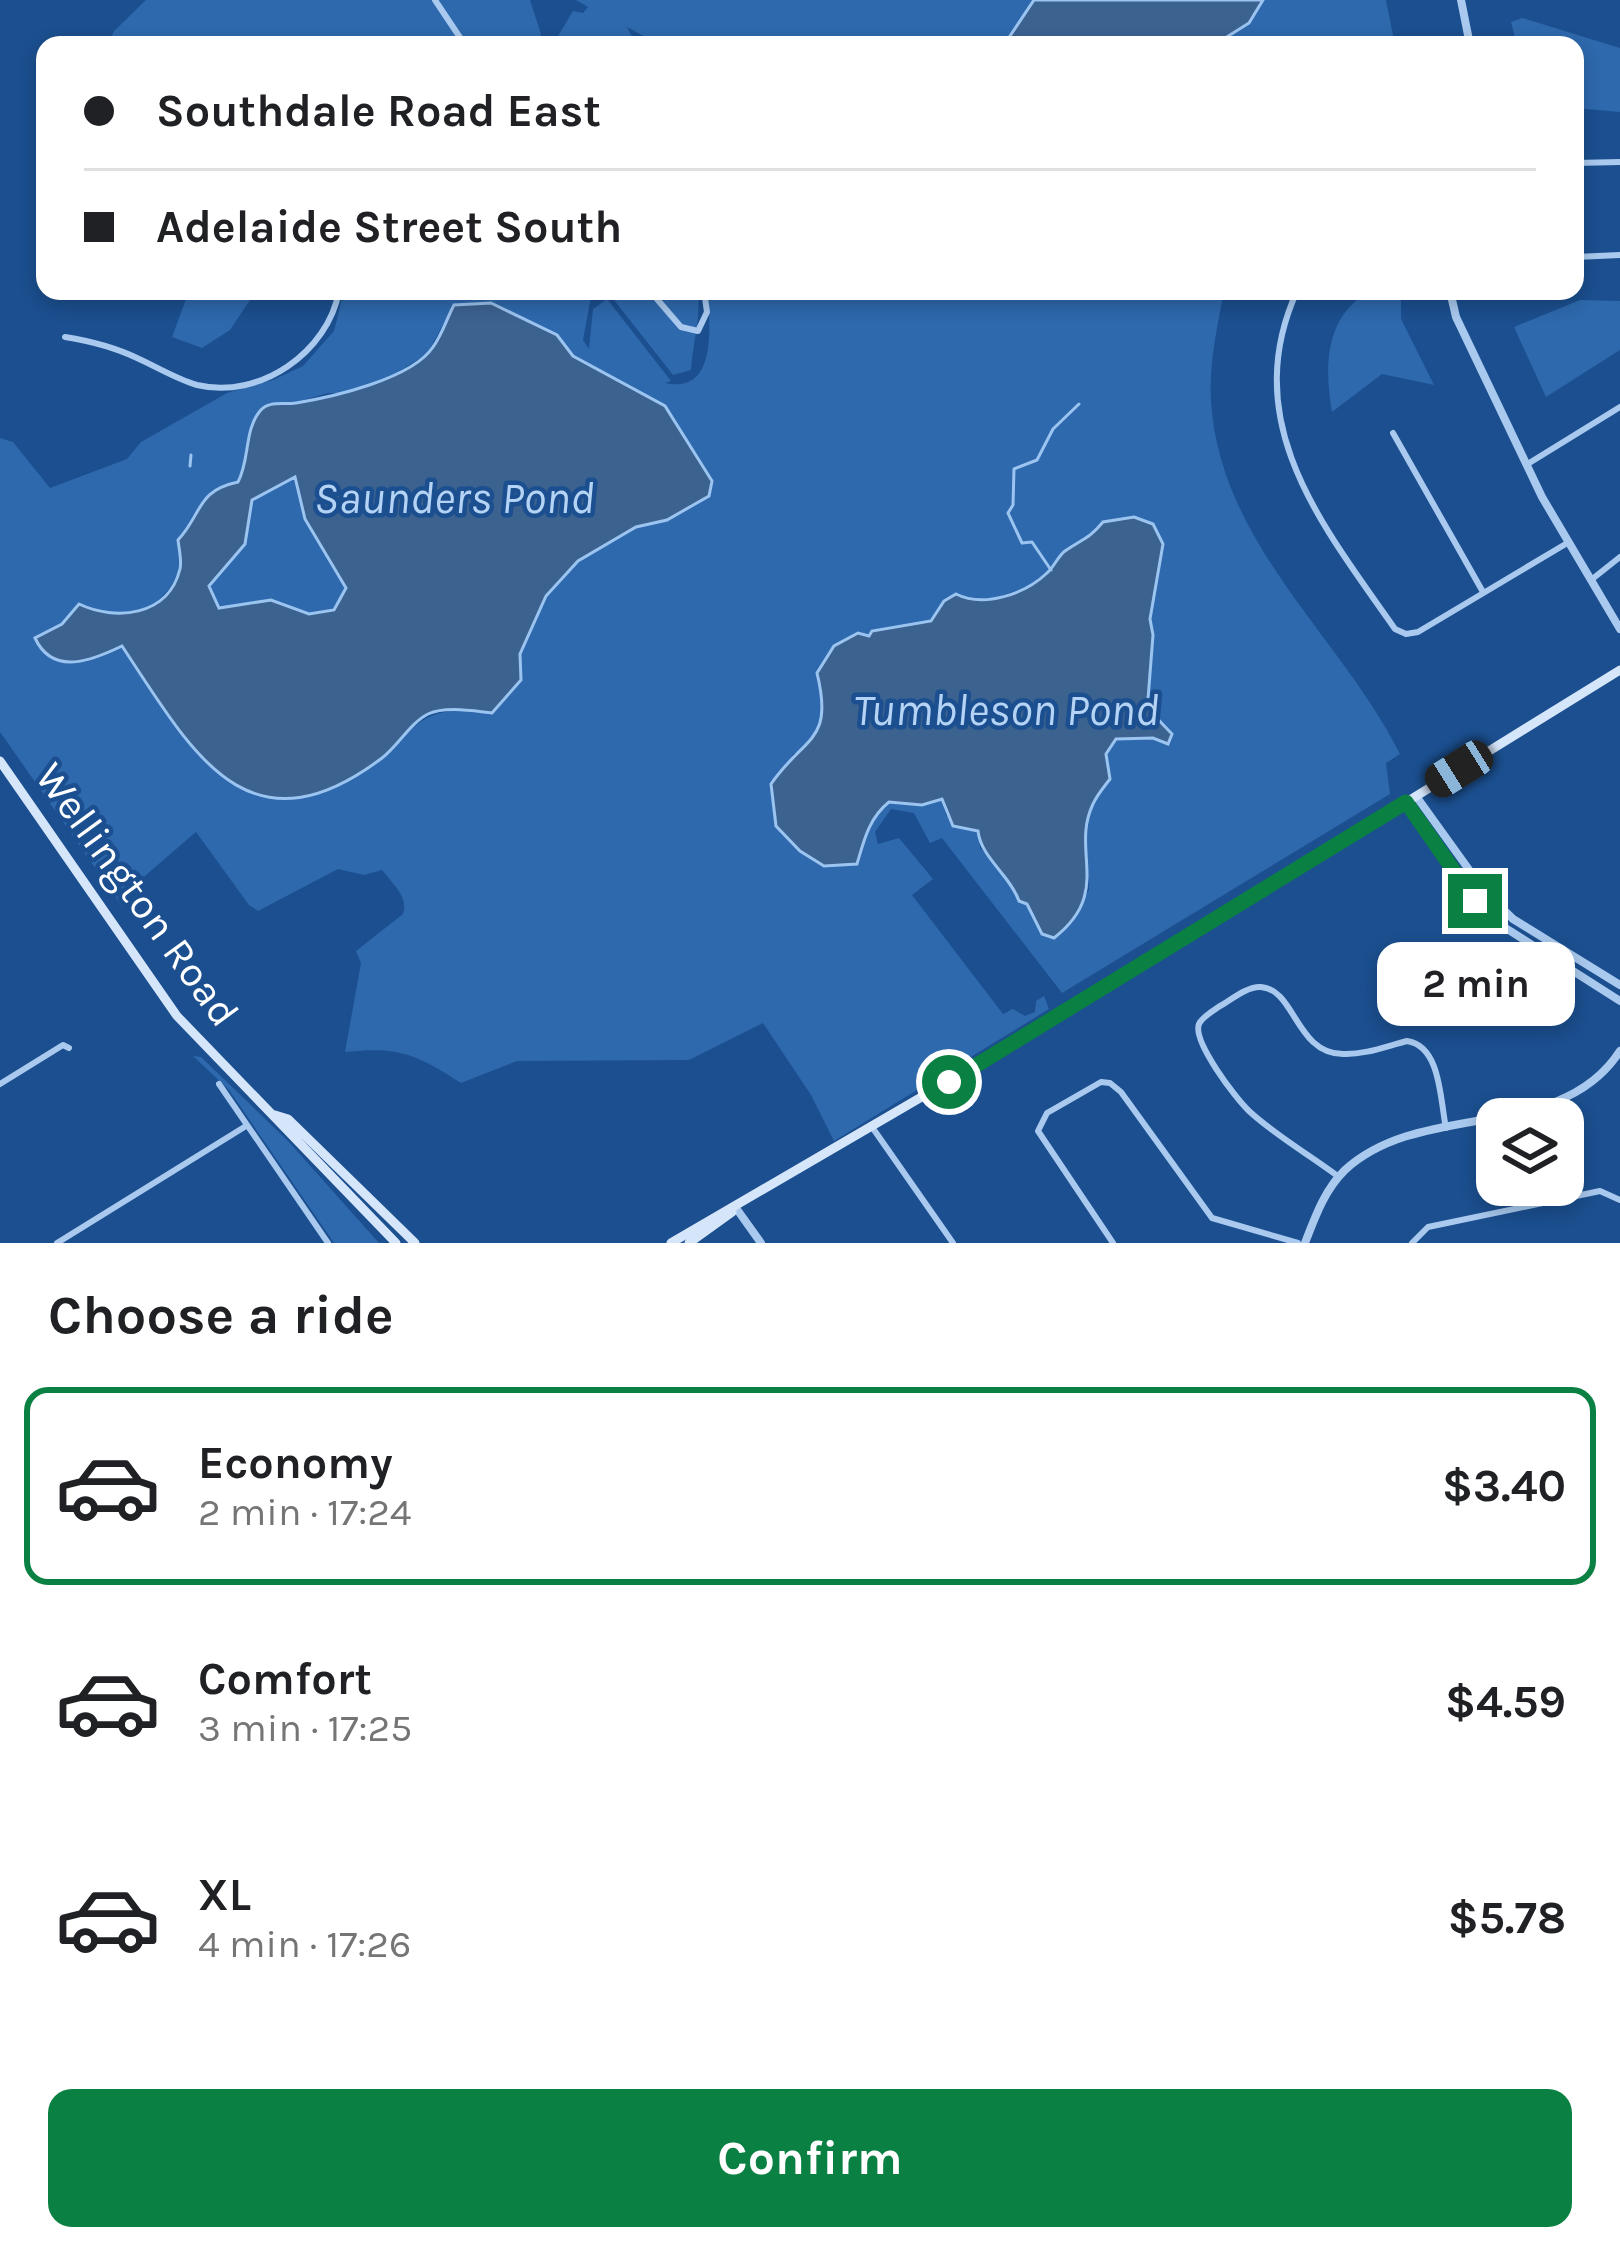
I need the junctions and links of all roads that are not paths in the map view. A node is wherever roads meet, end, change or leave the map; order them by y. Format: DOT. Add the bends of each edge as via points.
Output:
graph roads {
  1 [pos="436,0"];
  2 [pos="1460,0"];
  3 [pos="459,36"];
  4 [pos="1468,36"];
  5 [pos="1620,162"];
  6 [pos="1584,163"];
  7 [pos="1620,255"];
  8 [pos="1584,257"];
  9 [pos="336,300"];
  10 [pos="658,300"];
  11 [pos="705,300"];
  12 [pos="1294,300"];
  13 [pos="1452,300"];
  14 [pos="64,338"];
  15 [pos="1620,407"];
  16 [pos="1394,433"];
  17 [pos="1525,465"];
  18 [pos="1568,542"];
  19 [pos="1620,557"];
  20 [pos="1591,580"];
  21 [pos="1483,592"];
  22 [pos="1620,629"];
  23 [pos="1620,670"];
  24 [pos="0,761"];
  25 [pos="1411,799"];
  26 [pos="1620,985"];
  27 [pos="1620,1001"];
  28 [pos="69,1048"];
  29 [pos="1620,1051"];
  30 [pos="0,1084"];
  31 [pos="219,1084"];
  32 [pos="275,1115"];
  33 [pos="246,1126"];
  34 [pos="872,1127"];
  35 [pos="1446,1128"];
  36 [pos="1339,1177"];
  37 [pos="1620,1200"];
  38 [pos="736,1208"];
  39 [pos="57,1243"];
  40 [pos="328,1243"];
  41 [pos="396,1243"];
  42 [pos="415,1243"];
  43 [pos="671,1243"];
  44 [pos="689,1243"];
  45 [pos="760,1243"];
  46 [pos="953,1243"];
  47 [pos="1113,1243"];
  48 [pos="1302,1243"];
  49 [pos="1412,1243"];
  1 -- 3 [label="street"];
  2 -- 4 [label="street"];
  5 -- 6 [label="street"];
  7 -- 8 [label="street"];
  9 -- 14 [label="street" via="307,354 227,387 191,383 111,347"];
  10 -- 11 [label="street" via="680,327 698,331"];
  12 -- 21 [label="street" via="1280,342 1281,429 1311,508 1395,629 1418,632"];
  13 -- 17 [label="street"];
  15 -- 17 [label="street"];
  16 -- 21 [label="street"];
  17 -- 18 [label="street"];
  18 -- 20 [label="street"];
  18 -- 21 [label="street"];
  19 -- 20 [label="street"];
  20 -- 22 [label="street"];
  23 -- 25 [label="main road"];
  24 -- 32 [label="main road, Wellington Road" via="177,1016"];
  25 -- 26 [label="street" via="1513,919"];
  25 -- 27 [label="street" via="1475,901"];
  25 -- 34 [label="main road"];
  28 -- 30 [label="street"];
  29 -- 35 [label="street" via="1585,1090 1559,1102"];
  31 -- 33 [label="street"];
  32 -- 41 [label="main road, Wellington Road"];
  32 -- 42 [label="main road, Wellington Road"];
  33 -- 39 [label="street"];
  33 -- 40 [label="street"];
  34 -- 38 [label="main road"];
  34 -- 46 [label="street"];
  35 -- 36 [label="street" via="1396,1139"];
  35 -- 36 [label="street" via="1430,1056 1417,1043 1323,1051 1263,986 1211,1012 1198,1034 1241,1102"];
  36 -- 48 [label="street"];
  37 -- 49 [label="street" via="1600,1191 1428,1227"];
  38 -- 43 [label="main road"];
  38 -- 44 [label="main road"];
  38 -- 45 [label="street"];
  47 -- 48 [label="street" via="1038,1131 1047,1112 1101,1082 1121,1092 1212,1218"];
}
